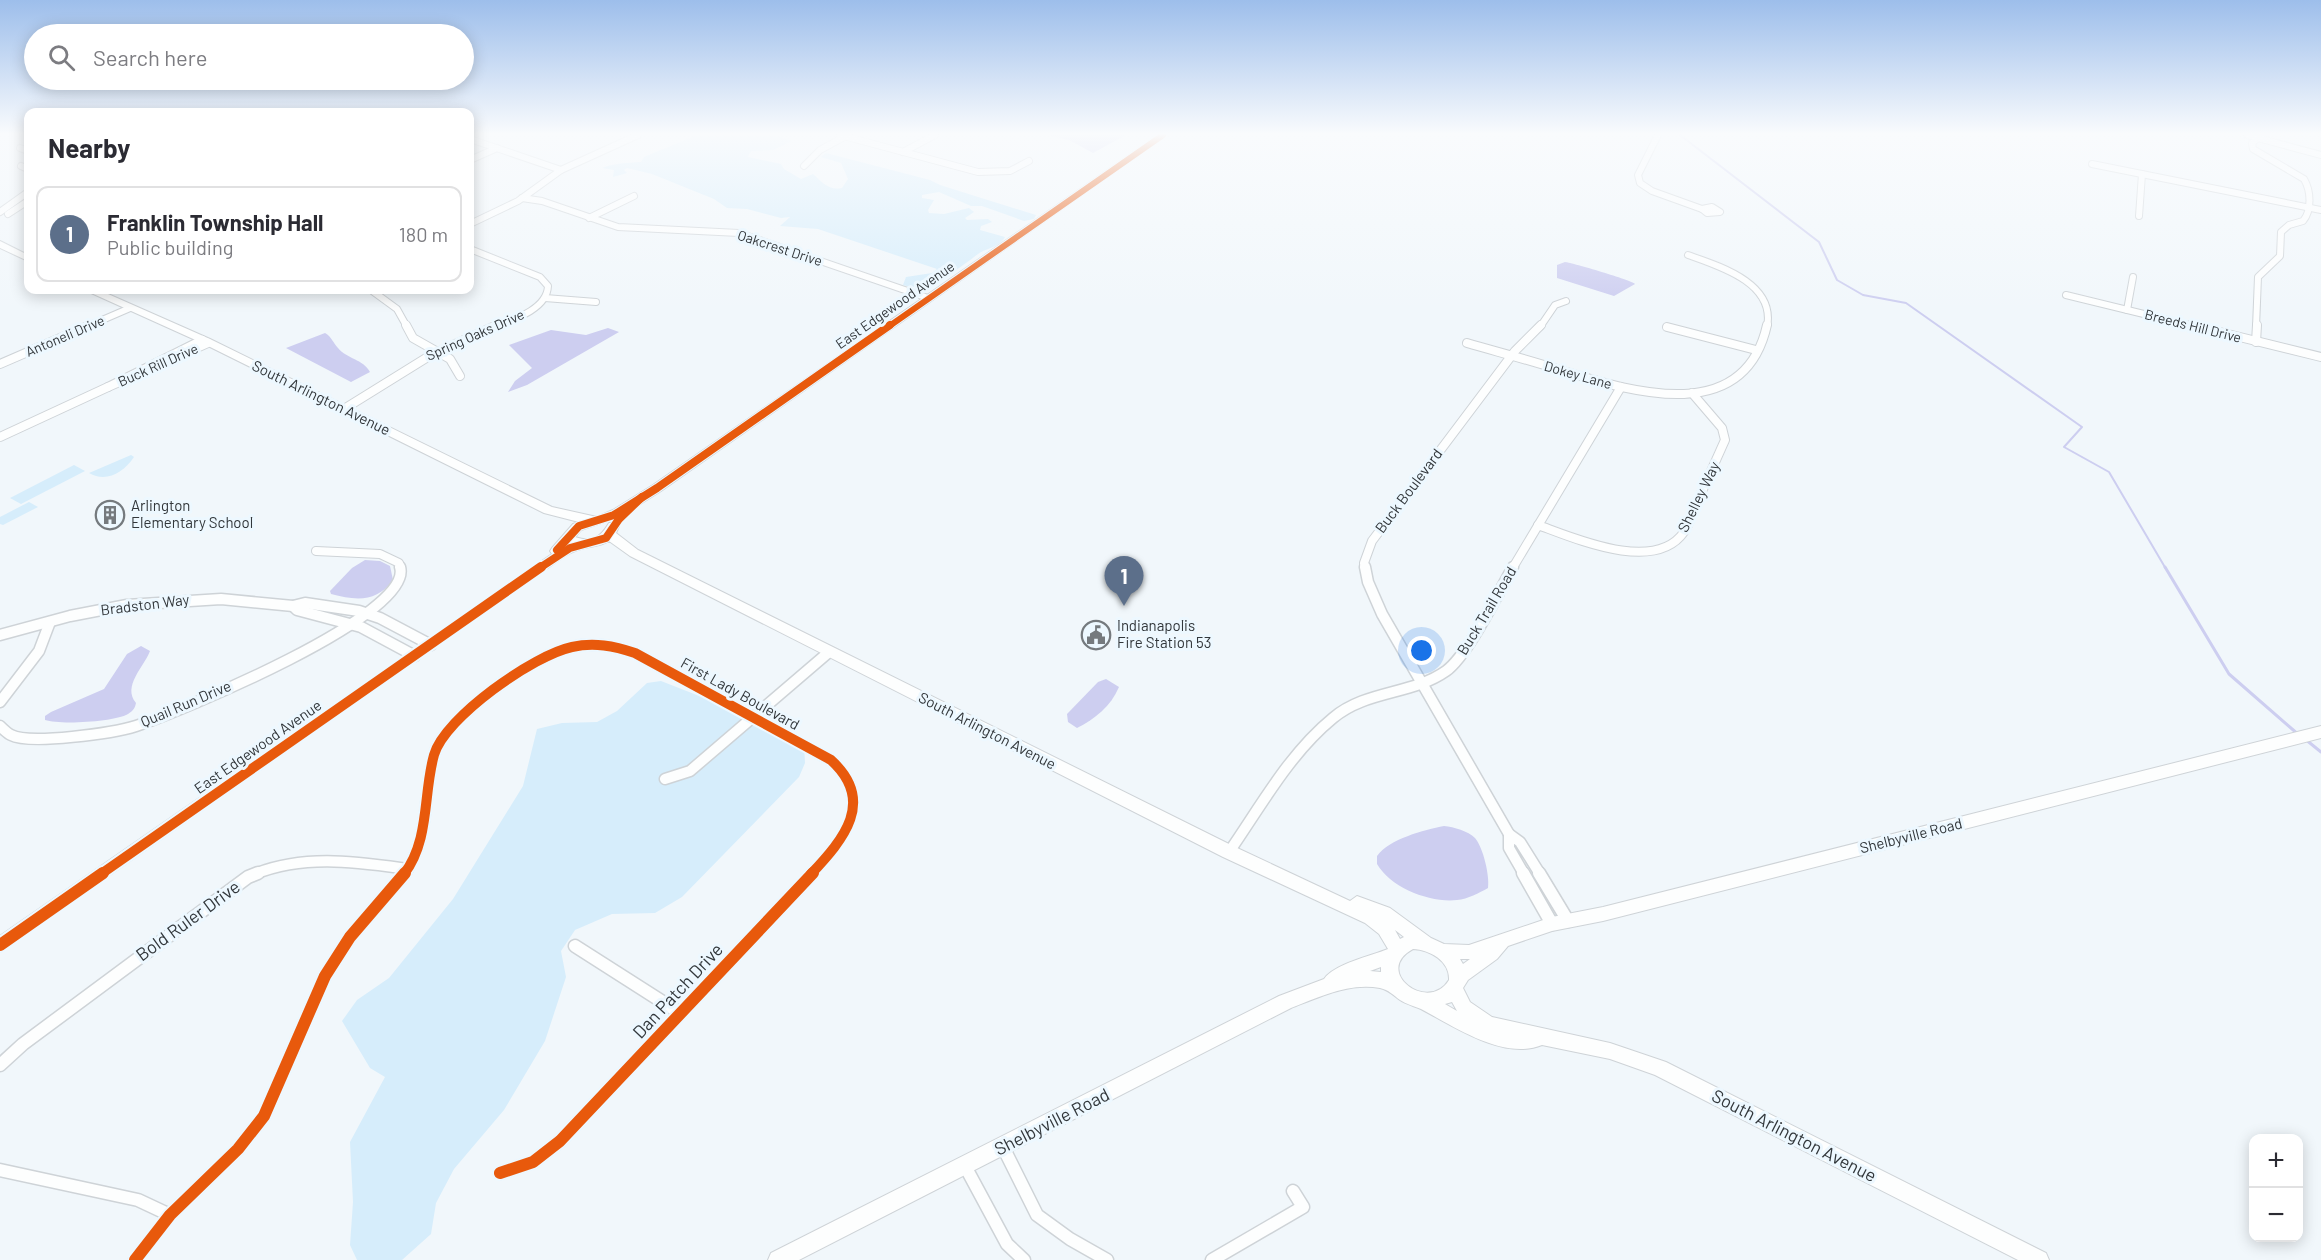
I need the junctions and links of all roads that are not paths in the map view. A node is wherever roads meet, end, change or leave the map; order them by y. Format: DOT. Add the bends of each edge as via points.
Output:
graph roads {
  1 [pos="528,194"];
  2 [pos="1078,194"];
  3 [pos="1660,194"];
  4 [pos="2141,194"];
  5 [pos="2239,194"];
  6 [pos="2308,194"];
  7 [pos="24,195"];
  8 [pos="634,196"];
  9 [pos="522,198"];
  10 [pos="24,203"];
  11 [pos="2309,208"];
  12 [pos="1702,209"];
  13 [pos="2321,210"];
  14 [pos="0,212"];
  15 [pos="2139,216"];
  16 [pos="0,217"];
  17 [pos="589,218"];
  18 [pos="474,222"];
  19 [pos="0,244"];
  20 [pos="474,251"];
  21 [pos="1688,255"];
  22 [pos="24,256"];
  23 [pos="2133,277"];
  24 [pos="100,294"];
  25 [pos="376,294"];
  26 [pos="2066,295"];
  27 [pos="545,298"];
  28 [pos="928,298"];
  29 [pos="1566,301"];
  30 [pos="596,302"];
  31 [pos="130,308"];
  32 [pos="2127,310"];
  33 [pos="1667,327"];
  34 [pos="205,341"];
  35 [pos="2256,342"];
  36 [pos="1467,343"];
  37 [pos="1756,350"];
  38 [pos="437,352"];
  39 [pos="1511,356"];
  40 [pos="2321,357"];
  41 [pos="0,364"];
  42 [pos="460,376"];
  43 [pos="1621,387"];
  44 [pos="1692,393"];
  45 [pos="344,410"];
  46 [pos="0,437"];
  47 [pos="642,497"];
  48 [pos="548,510"];
  49 [pos="596,520"];
  50 [pos="1538,525"];
  51 [pos="611,531"];
  52 [pos="580,538"];
  53 [pos="316,551"];
  54 [pos="634,553"];
  55 [pos="293,606"];
  56 [pos="360,619"];
  57 [pos="50,622"];
  58 [pos="0,635"];
  59 [pos="431,645"];
  60 [pos="829,651"];
  61 [pos="415,656"];
  62 [pos="1419,683"];
  63 [pos="0,702"];
  64 [pos="753,717"];
  65 [pos="0,726"];
  66 [pos="2315,733"];
  67 [pos="665,779"];
  68 [pos="855,806"];
  69 [pos="1509,834"];
  70 [pos="1229,852"];
  71 [pos="408,868"];
  72 [pos="1343,903"];
  73 [pos="1560,923"];
  74 [pos="1424,942"];
  75 [pos="1501,943"];
  76 [pos="0,945"];
  77 [pos="575,946"];
  78 [pos="1444,951"];
  79 [pos="1395,952"];
  80 [pos="1455,983"];
  81 [pos="1395,984"];
  82 [pos="1326,986"];
  83 [pos="1422,1000"];
  84 [pos="680,1013"];
  85 [pos="1540,1038"];
  86 [pos="0,1065"];
  87 [pos="1003,1147"];
  88 [pos="965,1166"];
  89 [pos="0,1170"];
  90 [pos="500,1173"];
  91 [pos="1293,1191"];
  92 [pos="170,1215"];
  93 [pos="135,1260"];
  94 [pos="778,1260"];
  95 [pos="1024,1260"];
  96 [pos="1107,1260"];
  97 [pos="1212,1260"];
  98 [pos="2039,1260"];
  1 -- 9 [label="street"];
  2 -- 28 [label="main road, East Edgewood Avenue"];
  3 -- 12 [label="street"];
  4 -- 15 [label="street"];
  5 -- 11 [label="street"];
  6 -- 11 [label="street"];
  7 -- 14 [label="street"];
  8 -- 17 [label="street"];
  9 -- 17 [label="street, Oakcrest Drive"];
  9 -- 18 [label="street"];
  10 -- 16 [label="street"];
  11 -- 13 [label="street"];
  11 -- 35 [label="street" via="2305,220 2280,233 2280,256 2258,277"];
  17 -- 28 [label="street, Oakcrest Drive" via="622,227 739,233"];
  19 -- 22 [label="main road"];
  20 -- 27 [label="street" via="540,277 548,286"];
  21 -- 37 [label="street, Dokey Lane" via="1735,275 1759,294 1770,320"];
  23 -- 32 [label="street"];
  24 -- 31 [label="main road, South Arlington Avenue"];
  25 -- 38 [label="street" via="397,309 413,338"];
  26 -- 32 [label="street, Breeds Hill Drive"];
  27 -- 30 [label="street"];
  27 -- 38 [label="street, Spring Oaks Drive" via="520,316"];
  28 -- 47 [label="main road, East Edgewood Avenue"];
  29 -- 39 [label="street, Buck Boulevard" via="1555,305"];
  31 -- 34 [label="main road, South Arlington Avenue"];
  31 -- 41 [label="street, Antoneli Drive"];
  32 -- 35 [label="street, Breeds Hill Drive"];
  33 -- 37 [label="street"];
  34 -- 45 [label="main road, South Arlington Avenue"];
  34 -- 46 [label="street, Buck Rill Drive"];
  35 -- 40 [label="street, Breeds Hill Drive"];
  36 -- 39 [label="street, Dokey Lane"];
  37 -- 44 [label="street, Dokey Lane" via="1748,369 1734,380"];
  38 -- 42 [label="street" via="453,362"];
  38 -- 45 [label="street, Spring Oaks Drive"];
  39 -- 43 [label="street, Dokey Lane"];
  39 -- 62 [label="street, Buck Boulevard" via="1372,541 1364,563 1382,614"];
  43 -- 44 [label="street, Dokey Lane" via="1662,394"];
  43 -- 50 [label="street, Buck Trail Road"];
  44 -- 50 [label="street, Shelley Way" via="1722,428 1725,440 1677,540 1651,551 1623,551"];
  45 -- 48 [label="main road, South Arlington Avenue"];
  47 -- 49 [label="main road"];
  47 -- 51 [label="main road"];
  48 -- 49 [label="main road, South Arlington Avenue"];
  48 -- 52 [label="main road, South Arlington Avenue" via="569,523"];
  49 -- 51 [label="main road, South Arlington Avenue" via="609,522"];
  49 -- 52 [label="main road"];
  50 -- 62 [label="street, Buck Trail Road" via="1456,663"];
  51 -- 52 [label="main road"];
  51 -- 54 [label="main road, South Arlington Avenue" via="616,542"];
  52 -- 54 [label="main road, South Arlington Avenue"];
  52 -- 59 [label="main road, East Edgewood Avenue"];
  53 -- 56 [label="street, Quail Run Drive" via="380,554 399,563 402,573 396,589"];
  54 -- 60 [label="main road, South Arlington Avenue"];
  55 -- 56 [label="street, Bradston Way" via="297,610"];
  55 -- 56 [label="street, Bradston Way" via="305,603"];
  55 -- 57 [label="street, Bradston Way" via="231,599 176,600 127,605"];
  56 -- 59 [label="street, Bradston Way"];
  56 -- 61 [label="street, Bradston Way" via="369,630"];
  56 -- 65 [label="street, Quail Run Drive" via="308,651 135,726 98,734 27,739 11,735"];
  57 -- 58 [label="street, Bradston Way"];
  57 -- 63 [label="street" via="39,651"];
  59 -- 61 [label="main road, East Edgewood Avenue"];
  60 -- 64 [label="street"];
  60 -- 70 [label="main road, South Arlington Avenue"];
  61 -- 76 [label="main road, East Edgewood Avenue"];
  62 -- 69 [label="street, Buck Boulevard"];
  62 -- 70 [label="street, Buck Trail Road" via="1365,698 1322,725"];
  64 -- 67 [label="street" via="690,771"];
  64 -- 68 [label="street, First Lady Boulevard" via="838,766 851,783"];
  64 -- 71 [label="street, First Lady Boulevard" via="631,651 604,645 549,654 463,714 444,733 434,754 420,840"];
  66 -- 73 [label="main road, Shelbyville Road"];
  68 -- 84 [label="street, Dan Patch Drive" via="848,831 834,850"];
  69 -- 73 [label="street, Buck Boulevard" via="1520,842"];
  69 -- 73 [label="street, Buck Boulevard" via="1509,848"];
  70 -- 72 [label="main road, South Arlington Avenue"];
  71 -- 86 [label="street, Bold Ruler Drive" via="315,859 262,870 220,897"];
  71 -- 92 [label="street, First Lady Boulevard" via="362,921 332,965 257,1127"];
  72 -- 74 [label="main road, South Arlington Avenue" via="1377,910"];
  72 -- 79 [label="main road, South Arlington Avenue" via="1379,923"];
  73 -- 75 [label="main road, Shelbyville Road"];
  74 -- 78 [label="main road"];
  74 -- 79 [label="main road" via="1411,942"];
  75 -- 78 [label="main road" via="1462,953"];
  75 -- 80 [label="main road" via="1495,952 1464,971"];
  77 -- 84 [label="street"];
  78 -- 80 [label="main road" via="1454,964"];
  79 -- 81 [label="main road" via="1389,969"];
  79 -- 82 [label="main road" via="1347,972"];
  80 -- 83 [label="main road" via="1443,998"];
  80 -- 85 [label="main road, South Arlington Avenue" via="1464,1008 1477,1019"];
  81 -- 82 [label="main road" via="1374,977"];
  81 -- 83 [label="main road" via="1409,996"];
  82 -- 87 [label="main road, Shelbyville Road" via="1285,1002"];
  83 -- 85 [label="main road, South Arlington Avenue" via="1487,1034 1518,1041"];
  84 -- 90 [label="street, Dan Patch Drive" via="547,1154 523,1169"];
  85 -- 98 [label="main road, South Arlington Avenue" via="1610,1051 1660,1068"];
  87 -- 88 [label="main road, Shelbyville Road"];
  87 -- 96 [label="street" via="1037,1215"];
  88 -- 94 [label="main road, Shelbyville Road"];
  88 -- 95 [label="street" via="1003,1237"];
  89 -- 92 [label="street" via="138,1200"];
  91 -- 97 [label="street" via="1303,1207"];
  92 -- 93 [label="street, First Lady Boulevard"];
}
